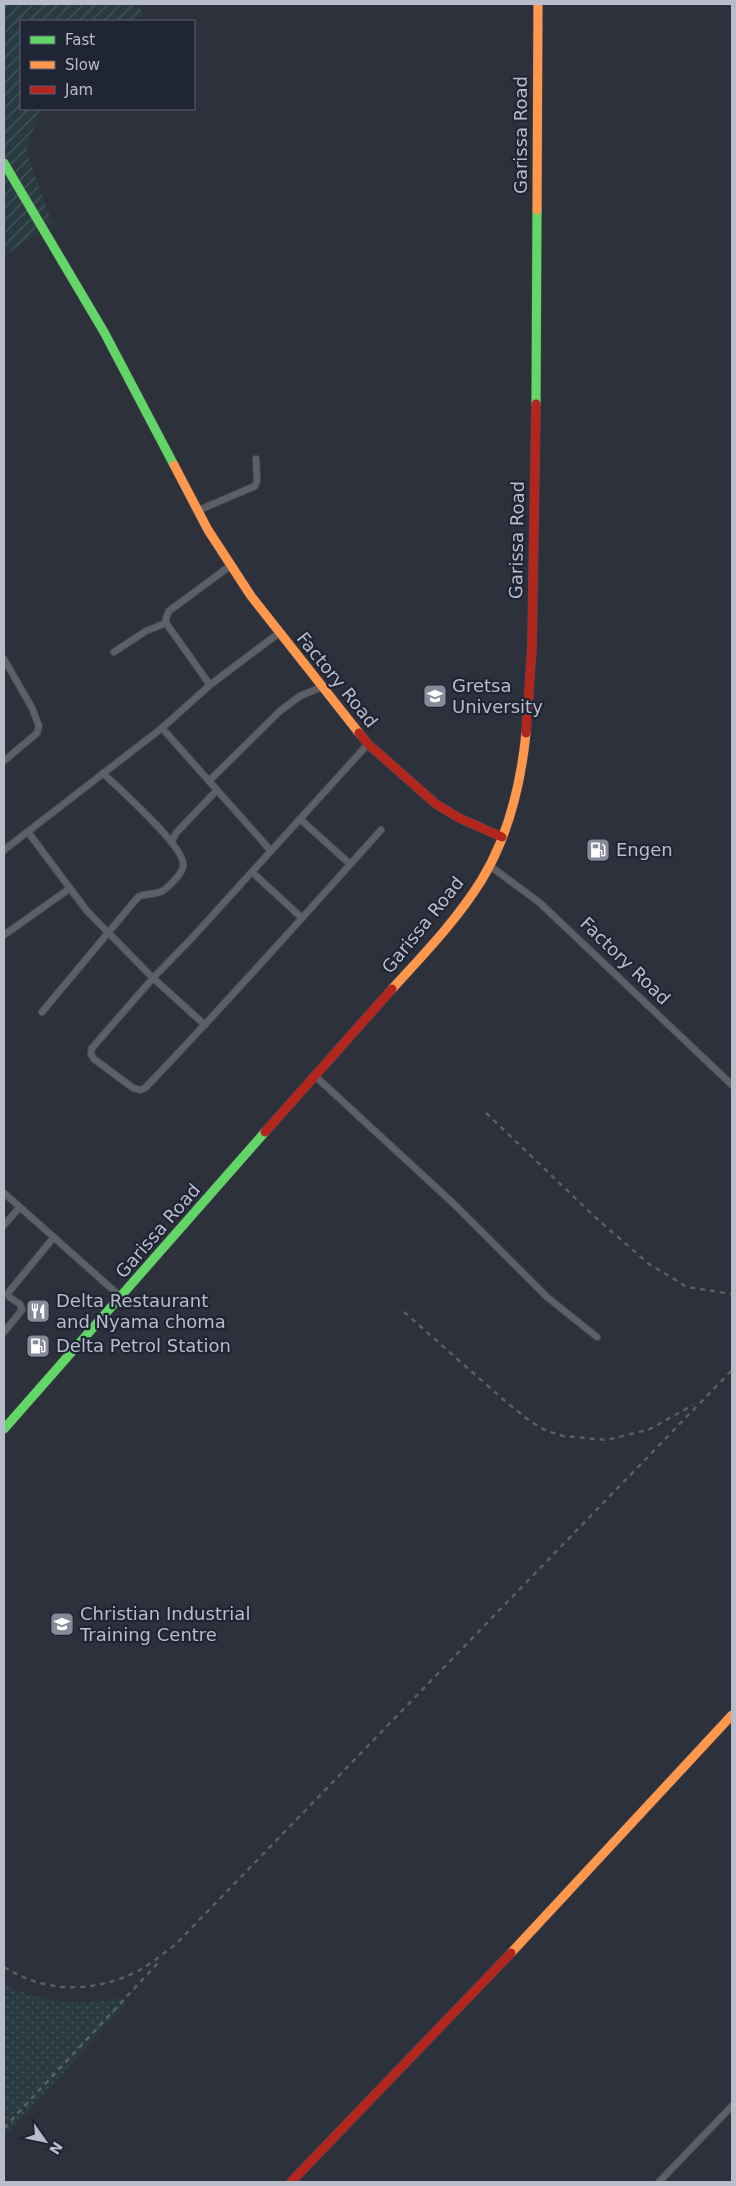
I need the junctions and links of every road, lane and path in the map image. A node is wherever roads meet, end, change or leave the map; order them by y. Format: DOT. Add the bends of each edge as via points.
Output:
graph roads {
  1 [pos="538,4"];
  2 [pos="4,164"];
  3 [pos="256,459"];
  4 [pos="197,511"];
  5 [pos="230,566"];
  6 [pos="166,623"];
  7 [pos="279,633"];
  8 [pos="114,652"];
  9 [pos="4,660"];
  10 [pos="210,685"];
  11 [pos="322,687"];
  12 [pos="162,728"];
  13 [pos="368,744"];
  14 [pos="4,761"];
  15 [pos="103,773"];
  16 [pos="209,781"];
  17 [pos="217,790"];
  18 [pos="300,819"];
  19 [pos="381,830"];
  20 [pos="28,832"];
  21 [pos="502,837"];
  22 [pos="172,841"];
  23 [pos="4,850"];
  24 [pos="270,851"];
  25 [pos="350,864"];
  26 [pos="490,866"];
  27 [pos="252,872"];
  28 [pos="69,889"];
  29 [pos="302,918"];
  30 [pos="5,933"];
  31 [pos="108,935"];
  32 [pos="153,978"];
  33 [pos="42,1012"];
  34 [pos="205,1025"];
  35 [pos="314,1075"];
  36 [pos="732,1085"];
  37 [pos="4,1193"];
  38 [pos="20,1207"];
  39 [pos="4,1224"];
  40 [pos="54,1236"];
  41 [pos="122,1297"];
  42 [pos="4,1332"];
  43 [pos="597,1337"];
  44 [pos="4,1429"];
  45 [pos="732,1715"];
  46 [pos="732,2106"];
  47 [pos="291,2182"];
  48 [pos="659,2182"];
  1 -- 21 [label="main road, Garissa Road" via="535,453 528,713 520,772"];
  2 -- 4 [label="main road, Factory Road" via="104,332"];
  3 -- 4 [label="street" via="257,481 251,488"];
  4 -- 5 [label="main road, Factory Road"];
  5 -- 6 [label="street" via="169,610"];
  5 -- 7 [label="main road, Factory Road"];
  6 -- 8 [label="street"];
  6 -- 10 [label="street"];
  7 -- 10 [label="street"];
  7 -- 11 [label="main road, Factory Road"];
  9 -- 14 [label="street" via="40,726"];
  10 -- 12 [label="street"];
  11 -- 13 [label="main road, Factory Road"];
  11 -- 16 [label="street" via="300,696 280,711"];
  12 -- 15 [label="street"];
  12 -- 16 [label="street"];
  13 -- 18 [label="street"];
  13 -- 21 [label="main road, Factory Road" via="436,804"];
  15 -- 20 [label="street"];
  15 -- 22 [label="street"];
  16 -- 17 [label="street"];
  17 -- 22 [label="street"];
  17 -- 24 [label="street"];
  18 -- 24 [label="street"];
  18 -- 25 [label="street"];
  19 -- 25 [label="street"];
  20 -- 23 [label="street"];
  20 -- 28 [label="street"];
  21 -- 26 [label="main road, Garissa Road"];
  22 -- 31 [label="street" via="183,861 181,872 159,893 138,896"];
  24 -- 27 [label="street"];
  25 -- 29 [label="street"];
  26 -- 35 [label="main road, Garissa Road" via="444,932"];
  26 -- 36 [label="street, Factory Road" via="540,903"];
  27 -- 29 [label="street"];
  27 -- 32 [label="street"];
  28 -- 30 [label="street"];
  28 -- 31 [label="street"];
  29 -- 34 [label="street"];
  31 -- 32 [label="street"];
  31 -- 33 [label="street"];
  32 -- 34 [label="street"];
  32 -- 34 [label="street" via="92,1048 94,1059 140,1090"];
  35 -- 41 [label="main road, Garissa Road"];
  35 -- 43 [label="street" via="454,1204 547,1297"];
  37 -- 38 [label="street"];
  38 -- 39 [label="street"];
  38 -- 40 [label="street"];
  40 -- 41 [label="street"];
  40 -- 42 [label="street" via="8,1293 22,1310"];
  41 -- 44 [label="main road, Garissa Road"];
  45 -- 47 [label="main road" via="558,1903"];
  46 -- 48 [label="street"];
}
